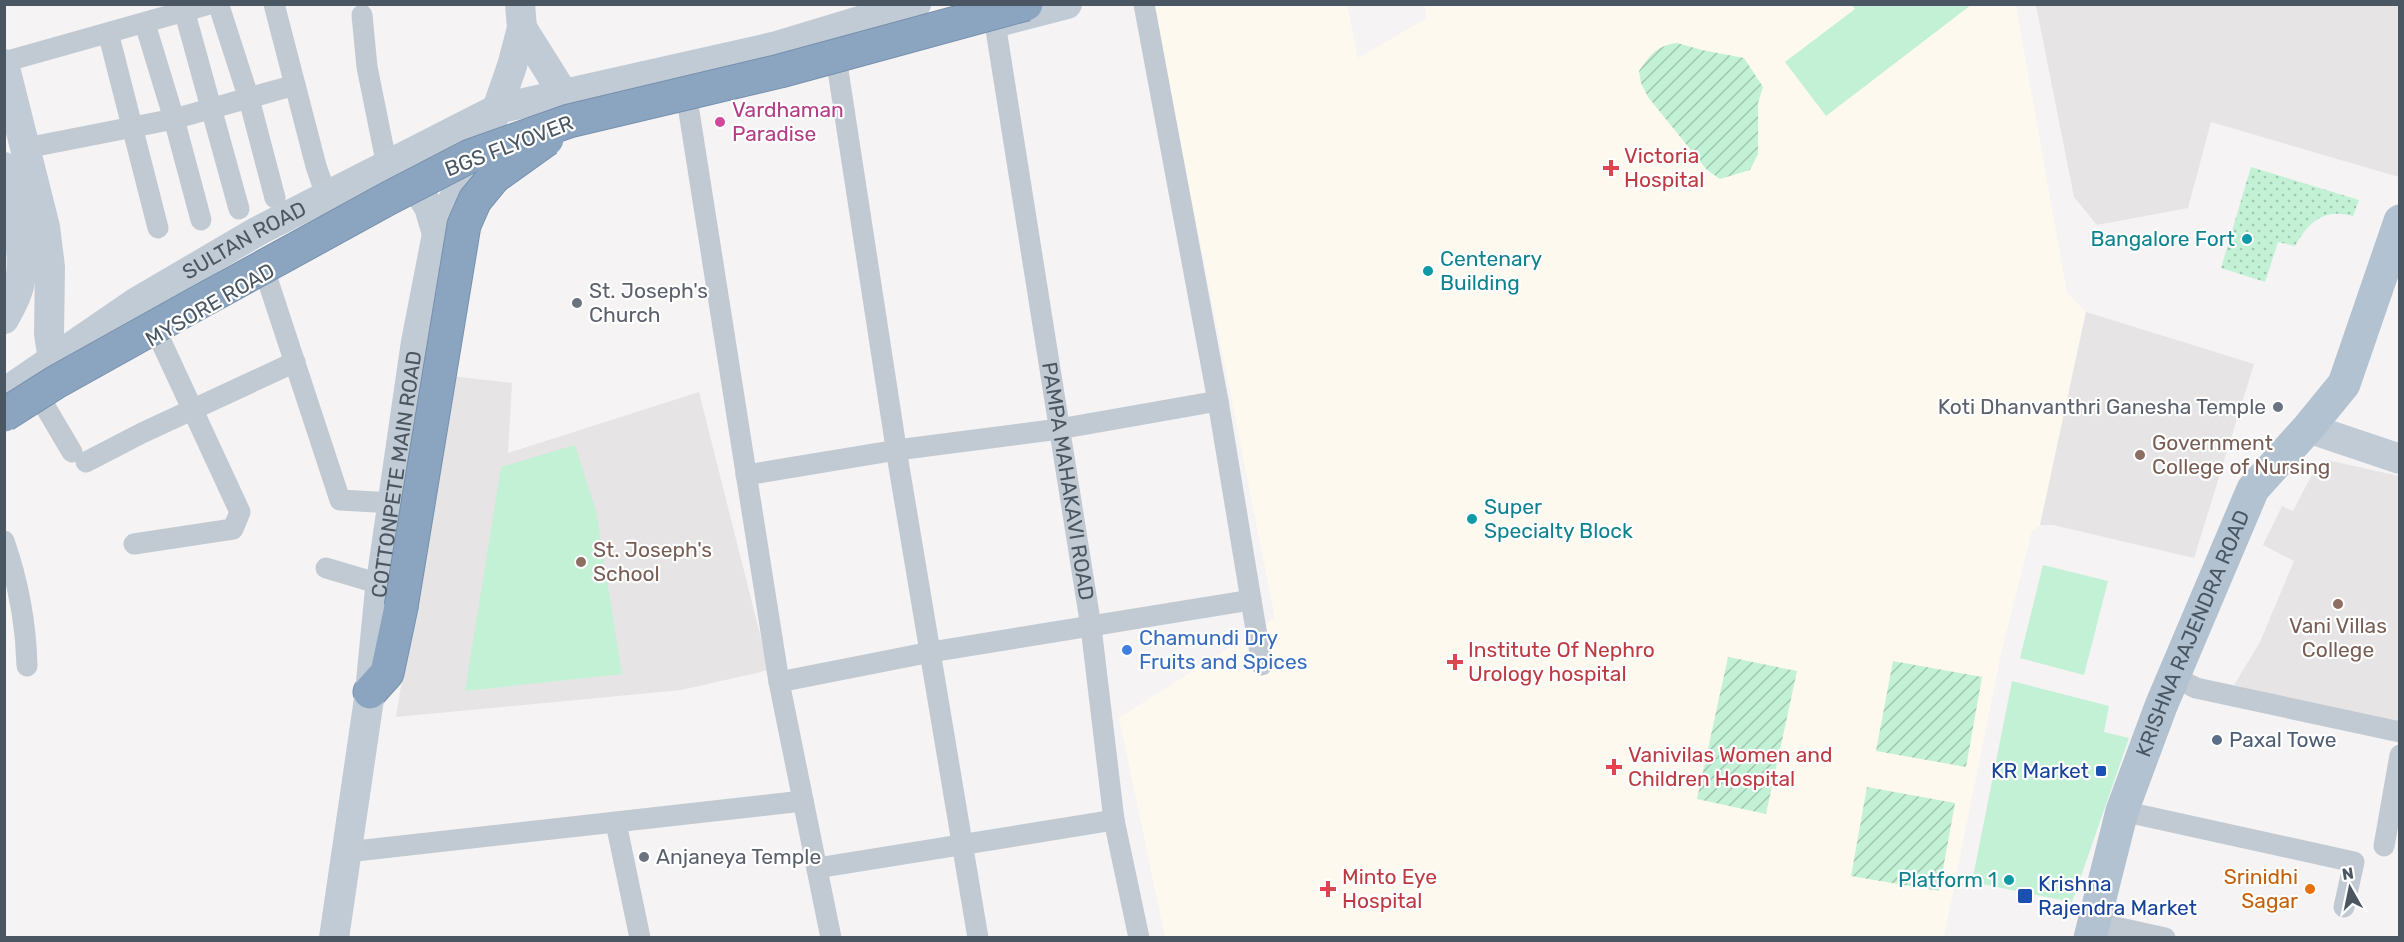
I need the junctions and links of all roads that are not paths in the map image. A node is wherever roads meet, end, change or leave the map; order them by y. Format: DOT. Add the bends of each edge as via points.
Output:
graph roads {
  1 [pos="274,4"];
  2 [pos="916,4"];
  3 [pos="945,4"];
  4 [pos="1026,4"];
  5 [pos="1067,4"];
  6 [pos="1144,4"];
  7 [pos="215,5"];
  8 [pos="187,11"];
  9 [pos="861,13"];
  10 [pos="362,15"];
  11 [pos="521,16"];
  12 [pos="995,23"];
  13 [pos="146,27"];
  14 [pos="109,36"];
  15 [pos="4,63"];
  16 [pos="837,64"];
  17 [pos="295,85"];
  18 [pos="249,99"];
  19 [pos="687,99"];
  20 [pos="567,108"];
  21 [pos="212,109"];
  22 [pos="497,110"];
  23 [pos="174,119"];
  24 [pos="133,128"];
  25 [pos="15,157"];
  26 [pos="475,161"];
  27 [pos="392,163"];
  28 [pos="418,190"];
  29 [pos="275,198"];
  30 [pos="327,198"];
  31 [pos="239,209"];
  32 [pos="201,220"];
  33 [pos="2400,221"];
  34 [pos="158,228"];
  35 [pos="437,234"];
  36 [pos="265,272"];
  37 [pos="4,319"];
  38 [pos="158,335"];
  39 [pos="53,360"];
  40 [pos="295,362"];
  41 [pos="4,393"];
  42 [pos="55,396"];
  43 [pos="1218,400"];
  44 [pos="4,401"];
  45 [pos="193,411"];
  46 [pos="4,415"];
  47 [pos="4,426"];
  48 [pos="2308,428"];
  49 [pos="1059,429"];
  50 [pos="897,450"];
  51 [pos="2400,459"];
  52 [pos="746,475"];
  53 [pos="393,503"];
  54 [pos="4,541"];
  55 [pos="134,544"];
  56 [pos="327,568"];
  57 [pos="391,595"];
  58 [pos="1251,600"];
  59 [pos="1091,627"];
  60 [pos="931,652"];
  61 [pos="1262,665"];
  62 [pos="27,666"];
  63 [pos="2174,677"];
  64 [pos="779,682"];
  65 [pos="370,692"];
  66 [pos="2400,732"];
  67 [pos="2400,755"];
  68 [pos="803,801"];
  69 [pos="2122,811"];
  70 [pos="1114,820"];
  71 [pos="616,823"];
  72 [pos="962,846"];
  73 [pos="2384,846"];
  74 [pos="348,852"];
  75 [pos="817,868"];
  76 [pos="2344,907"];
  77 [pos="2091,930"];
  78 [pos="334,938"];
  79 [pos="640,938"];
  80 [pos="831,938"];
  81 [pos="978,938"];
  82 [pos="1138,938"];
  83 [pos="2165,938"];
  1 -- 17 [label="street"];
  2 -- 9 [label="main road, SULTAN ROAD"];
  3 -- 44 [label="highway, BGS FLYOVER" via="773,51 565,100 464,137 184,287"];
  4 -- 20 [label="highway, BGS FLYOVER, bridge" via="780,71"];
  5 -- 12 [label="main road, MYSORE ROAD"];
  6 -- 43 [label="street"];
  7 -- 8 [label="street"];
  7 -- 18 [label="street"];
  8 -- 15 [label="street"];
  8 -- 21 [label="street"];
  9 -- 20 [label="main road, SULTAN ROAD" via="773,46"];
  10 -- 27 [label="street" via="367,67"];
  11 -- 20 [label="main road, COTTONPETE MAIN ROAD"];
  11 -- 22 [label="main road, COTTONPETE MAIN ROAD" via="512,66"];
  12 -- 16 [label="main road, MYSORE ROAD"];
  12 -- 49 [label="street, PAMPA MAHAKAVI ROAD"];
  13 -- 23 [label="street"];
  14 -- 24 [label="street"];
  15 -- 25 [label="main road"];
  16 -- 19 [label="main road, MYSORE ROAD"];
  16 -- 50 [label="street"];
  17 -- 18 [label="street"];
  17 -- 30 [label="street"];
  18 -- 21 [label="street"];
  18 -- 29 [label="street"];
  19 -- 26 [label="main road, MYSORE ROAD" via="582,124"];
  19 -- 52 [label="street"];
  20 -- 22 [label="main road, SULTAN ROAD"];
  20 -- 46 [label="highway, BGS FLYOVER, bridge" via="389,198 56,382"];
  20 -- 57 [label="highway, bridge" via="494,177 475,200 464,225"];
  21 -- 23 [label="street"];
  21 -- 31 [label="street"];
  22 -- 26 [label="main road, COTTONPETE MAIN ROAD"];
  22 -- 27 [label="main road, SULTAN ROAD"];
  23 -- 24 [label="street"];
  23 -- 32 [label="street"];
  24 -- 25 [label="street"];
  24 -- 34 [label="street"];
  25 -- 37 [label="main road" via="21,274 14,303"];
  25 -- 39 [label="main road" via="45,227"];
  26 -- 28 [label="main road, MYSORE ROAD"];
  26 -- 35 [label="main road, COTTONPETE MAIN ROAD"];
  27 -- 28 [label="main road"];
  27 -- 30 [label="main road, SULTAN ROAD"];
  28 -- 35 [label="main road" via="429,207"];
  28 -- 36 [label="main road, MYSORE ROAD"];
  30 -- 39 [label="main road, SULTAN ROAD" via="258,231 135,303"];
  33 -- 48 [label="main road, KRISHNA RAJENDRA ROAD" via="2344,384"];
  35 -- 53 [label="main road, COTTONPETE MAIN ROAD" via="416,342"];
  36 -- 38 [label="main road, MYSORE ROAD"];
  36 -- 40 [label="street"];
  38 -- 42 [label="main road, MYSORE ROAD"];
  38 -- 45 [label="street"];
  39 -- 41 [label="main road, SULTAN ROAD"];
  39 -- 42 [label="main road"];
  40 -- 45 [label="street"];
  40 -- 53 [label="street" via="340,500"];
  42 -- 45 [label="street" via="79,457"];
  42 -- 47 [label="main road, MYSORE ROAD"];
  43 -- 49 [label="street"];
  43 -- 58 [label="street"];
  45 -- 55 [label="street" via="240,512 233,529"];
  48 -- 51 [label="main road"];
  48 -- 63 [label="main road, KRISHNA RAJENDRA ROAD" via="2253,489"];
  49 -- 50 [label="street"];
  49 -- 59 [label="street, PAMPA MAHAKAVI ROAD"];
  50 -- 52 [label="street"];
  50 -- 60 [label="street"];
  52 -- 64 [label="street"];
  53 -- 57 [label="main road, COTTONPETE MAIN ROAD"];
  54 -- 62 [label="street" via="26,636"];
  56 -- 57 [label="street"];
  57 -- 65 [label="highway" via="387,673"];
  58 -- 59 [label="street"];
  58 -- 61 [label="street"];
  59 -- 60 [label="street"];
  59 -- 70 [label="street, PAMPA MAHAKAVI ROAD"];
  60 -- 64 [label="street"];
  60 -- 72 [label="street"];
  63 -- 66 [label="street" via="2196,688"];
  63 -- 69 [label="main road, KRISHNA RAJENDRA ROAD"];
  64 -- 68 [label="street"];
  65 -- 74 [label="main road"];
  67 -- 73 [label="street"];
  68 -- 71 [label="street"];
  68 -- 75 [label="street"];
  69 -- 76 [label="street" via="2354,862"];
  69 -- 77 [label="main road, KRISHNA RAJENDRA ROAD"];
  70 -- 72 [label="street"];
  70 -- 82 [label="street, PAMPA MAHAKAVI ROAD"];
  71 -- 74 [label="street"];
  71 -- 79 [label="street"];
  72 -- 75 [label="street"];
  72 -- 81 [label="street"];
  74 -- 78 [label="main road"];
  75 -- 80 [label="street"];
  77 -- 83 [label="street"];
}
